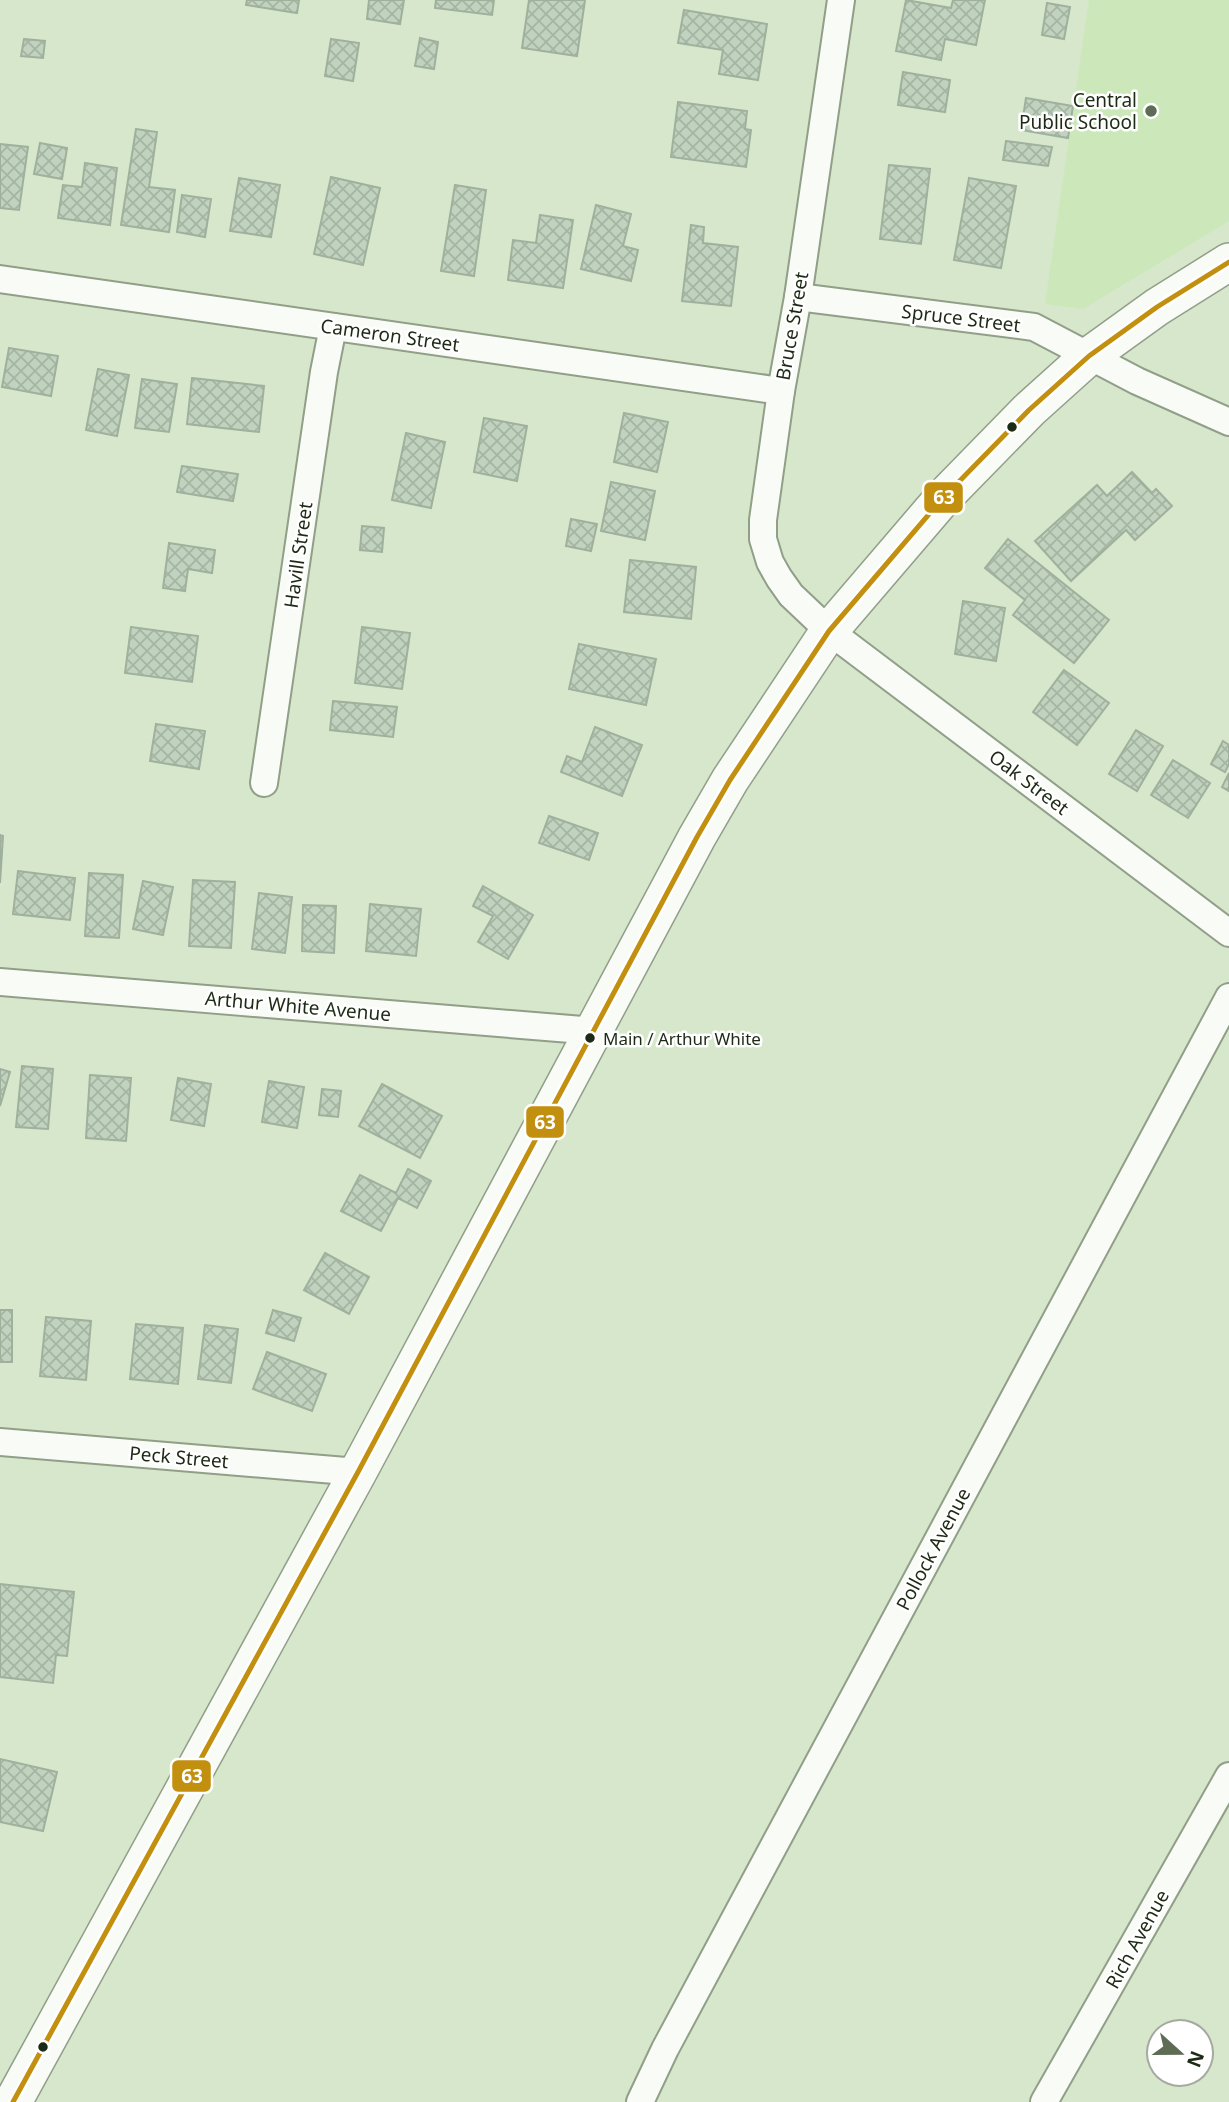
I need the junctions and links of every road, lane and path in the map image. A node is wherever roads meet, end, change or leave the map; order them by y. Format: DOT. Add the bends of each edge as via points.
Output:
graph roads {
  1 [pos="841,0"];
  2 [pos="1229,262"];
  3 [pos="0,279"];
  4 [pos="798,297"];
  5 [pos="333,327"];
  6 [pos="1089,356"];
  7 [pos="781,391"];
  8 [pos="1229,422"];
  9 [pos="829,631"];
  10 [pos="264,783"];
  11 [pos="1229,933"];
  12 [pos="0,982"];
  13 [pos="1229,997"];
  14 [pos="595,1031"];
  15 [pos="0,1442"];
  16 [pos="358,1472"];
  17 [pos="1229,1776"];
  18 [pos="13,2102"];
  19 [pos="640,2102"];
  20 [pos="1044,2102"];
  1 -- 4 [label="street, Bruce Street"];
  2 -- 6 [label="main road"];
  3 -- 5 [label="street, Cameron Street"];
  4 -- 6 [label="street, Spruce Street" via="1034,327"];
  4 -- 7 [label="street, Bruce Street"];
  5 -- 7 [label="street, Cameron Street"];
  5 -- 10 [label="street, Havill Street"];
  6 -- 8 [label="street, Spruce Street"];
  6 -- 9 [label="main road" via="966,474"];
  7 -- 9 [label="street, Bruce Street" via="763,539 770,562 790,595"];
  9 -- 11 [label="street, Oak Street"];
  9 -- 14 [label="main road" via="718,800"];
  12 -- 14 [label="street, Arthur White Avenue"];
  13 -- 19 [label="street, Pollock Avenue"];
  14 -- 16 [label="main road"];
  15 -- 16 [label="street, Peck Street"];
  16 -- 18 [label="main road"];
  17 -- 20 [label="street, Rich Avenue"];
}
